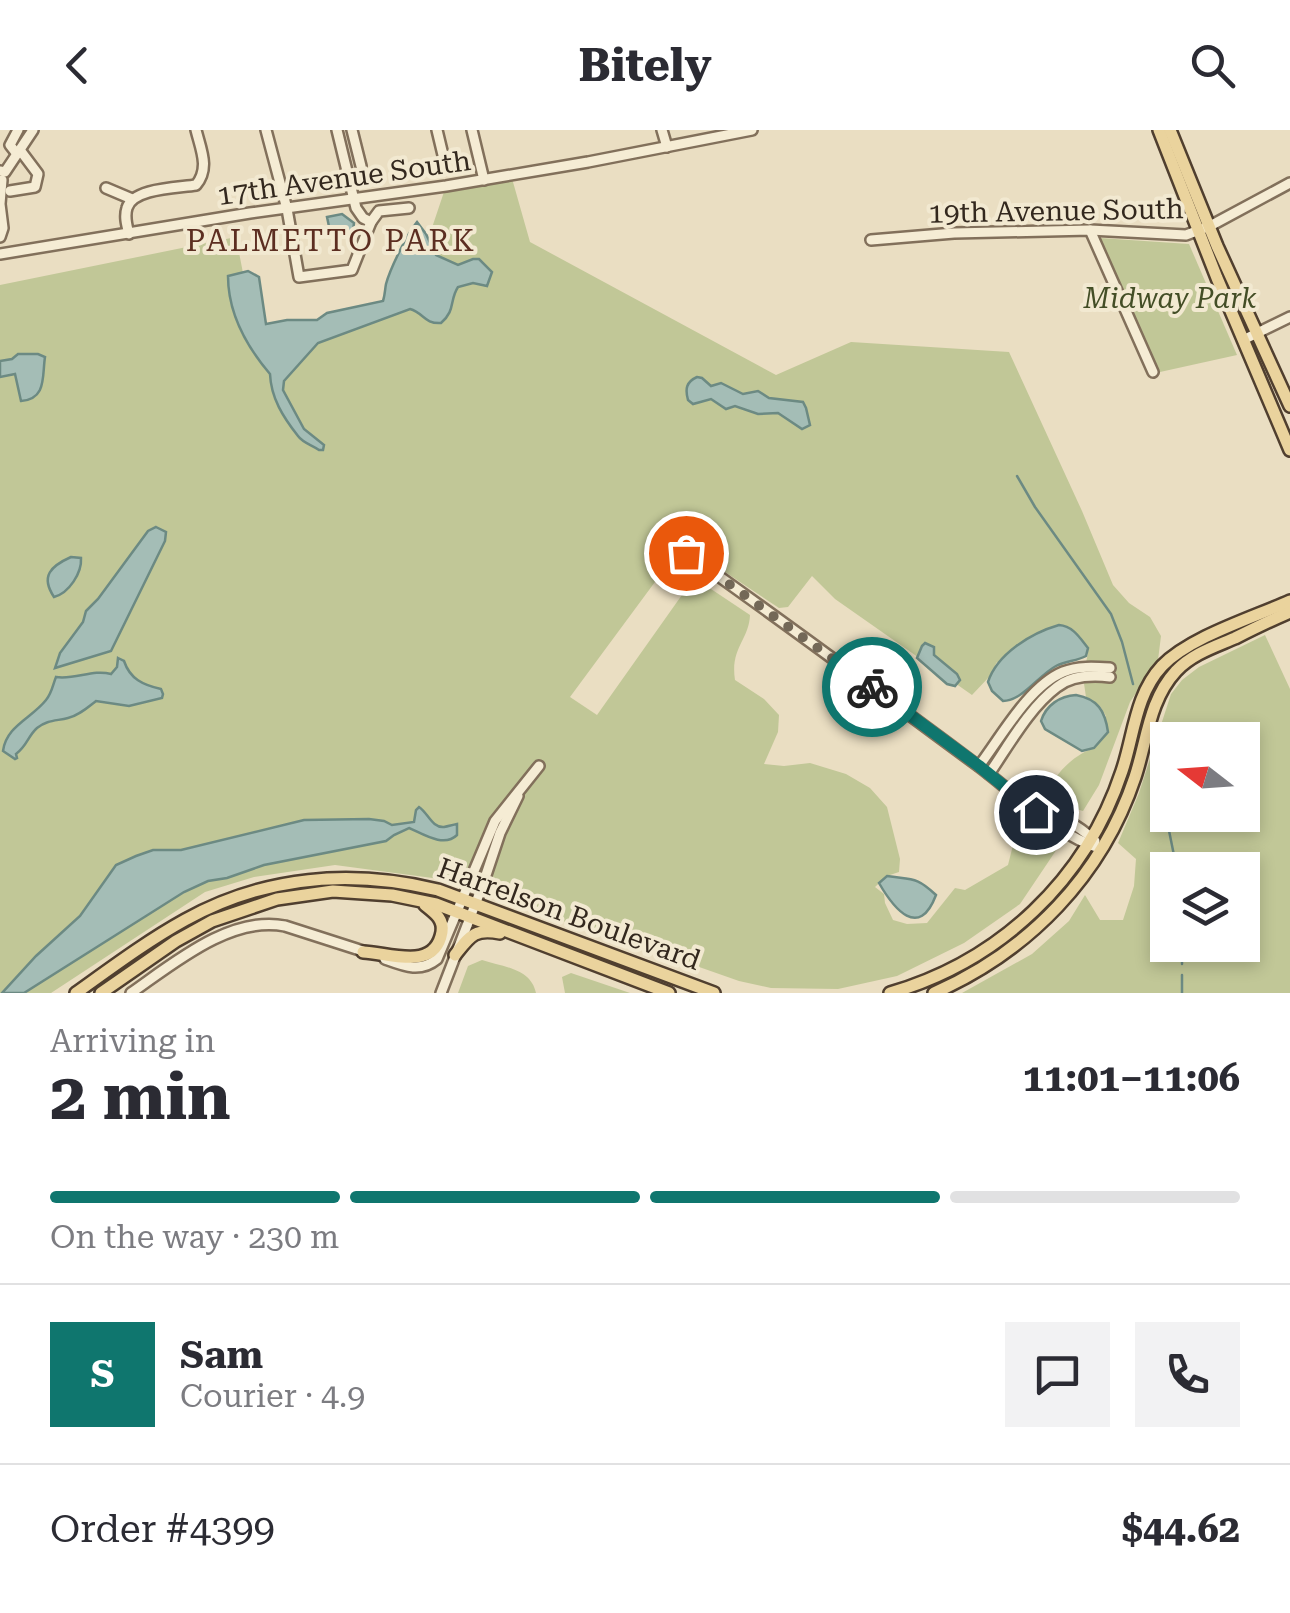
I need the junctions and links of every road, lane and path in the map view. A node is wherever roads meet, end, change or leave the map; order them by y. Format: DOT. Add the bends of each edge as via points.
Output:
graph roads {
  1 [pos="18,130"];
  2 [pos="34,130"];
  3 [pos="196,130"];
  4 [pos="266,130"];
  5 [pos="337,130"];
  6 [pos="352,130"];
  7 [pos="437,130"];
  8 [pos="472,130"];
  9 [pos="662,130"];
  10 [pos="752,130"];
  11 [pos="1159,130"];
  12 [pos="1170,130"];
  13 [pos="667,147"];
  14 [pos="19,152"];
  15 [pos="443,155"];
  16 [pos="361,166"];
  17 [pos="2,177"];
  18 [pos="484,180"];
  19 [pos="1290,183"];
  20 [pos="106,188"];
  21 [pos="10,192"];
  22 [pos="132,199"];
  23 [pos="354,200"];
  24 [pos="0,204"];
  25 [pos="286,208"];
  26 [pos="409,208"];
  27 [pos="371,222"];
  28 [pos="1204,228"];
  29 [pos="1090,230"];
  30 [pos="129,234"];
  31 [pos="0,238"];
  32 [pos="872,240"];
  33 [pos="0,254"];
  34 [pos="1290,317"];
  35 [pos="1258,333"];
  36 [pos="1243,340"];
  37 [pos="1153,372"];
  38 [pos="1290,406"];
  39 [pos="1290,450"];
  40 [pos="686,553"];
  41 [pos="1290,601"];
  42 [pos="1290,612"];
  43 [pos="1110,672"];
  44 [pos="1031,706"];
  45 [pos="539,766"];
  46 [pos="979,766"];
  47 [pos="989,774"];
  48 [pos="1090,841"];
  49 [pos="1102,849"];
  50 [pos="418,900"];
  51 [pos="469,901"];
  52 [pos="464,914"];
  53 [pos="524,938"];
  54 [pos="363,952"];
  55 [pos="455,956"];
  56 [pos="76,993"];
  57 [pos="101,993"];
  58 [pos="132,993"];
  59 [pos="440,993"];
  60 [pos="669,993"];
  61 [pos="714,993"];
  62 [pos="890,993"];
  63 [pos="934,993"];
  1 -- 14 [label="street" via="10,145"];
  2 -- 14 [label="street"];
  3 -- 22 [label="street" via="205,166 200,180"];
  4 -- 25 [label="street"];
  5 -- 23 [label="street"];
  6 -- 16 [label="street"];
  7 -- 15 [label="street"];
  8 -- 18 [label="street"];
  9 -- 13 [label="street"];
  10 -- 13 [label="street, 17th Avenue South"];
  11 -- 28 [label="main road"];
  12 -- 28 [label="main road"];
  13 -- 18 [label="street, 17th Avenue South"];
  14 -- 17 [label="street"];
  14 -- 21 [label="street" via="38,174 34,186"];
  17 -- 24 [label="street"];
  18 -- 23 [label="street, 17th Avenue South"];
  19 -- 28 [label="street, 19th Avenue South"];
  20 -- 22 [label="street"];
  22 -- 30 [label="street"];
  23 -- 25 [label="street, 17th Avenue South"];
  23 -- 27 [label="street"];
  24 -- 31 [label="street"];
  25 -- 27 [label="street" via="299,277 352,270"];
  25 -- 30 [label="street, 17th Avenue South"];
  26 -- 27 [label="street" via="379,212"];
  28 -- 29 [label="street, 19th Avenue South" via="1179,236"];
  28 -- 35 [label="main road"];
  28 -- 36 [label="main road"];
  29 -- 32 [label="street, 19th Avenue South"];
  29 -- 37 [label="street"];
  30 -- 33 [label="street, 17th Avenue South"];
  31 -- 33 [label="street"];
  34 -- 35 [label="street"];
  35 -- 36 [label="street"];
  35 -- 38 [label="main road"];
  36 -- 39 [label="main road"];
  40 -- 46 [label="street"];
  41 -- 48 [label="main road" via="1183,650 1156,673"];
  42 -- 49 [label="main road" via="1196,655 1171,676"];
  43 -- 44 [label="street" via="1059,685"];
  44 -- 46 [label="street"];
  44 -- 47 [label="street"];
  45 -- 51 [label="street" via="494,821"];
  46 -- 47 [label="street"];
  47 -- 48 [label="street" via="1036,812"];
  48 -- 49 [label="street"];
  48 -- 62 [label="main road" via="1045,901 1000,940 943,974"];
  49 -- 63 [label="main road" via="1074,890 1025,939"];
  50 -- 52 [label="main road, Harrelson Boulevard"];
  50 -- 54 [label="main road" via="440,918 434,950 414,958"];
  50 -- 57 [label="main road, Harrelson Boulevard" via="333,891 259,904 192,932"];
  51 -- 52 [label="street"];
  51 -- 56 [label="main road, Harrelson Boulevard" via="419,885 354,877 263,888 210,906"];
  51 -- 61 [label="main road, Harrelson Boulevard"];
  52 -- 53 [label="main road, Harrelson Boulevard"];
  52 -- 54 [label="street" via="440,956 426,966"];
  52 -- 55 [label="street"];
  53 -- 55 [label="main road" via="481,931"];
  53 -- 60 [label="main road, Harrelson Boulevard"];
  54 -- 58 [label="street" via="285,926 253,924 189,954"];
  55 -- 59 [label="street"];
}
